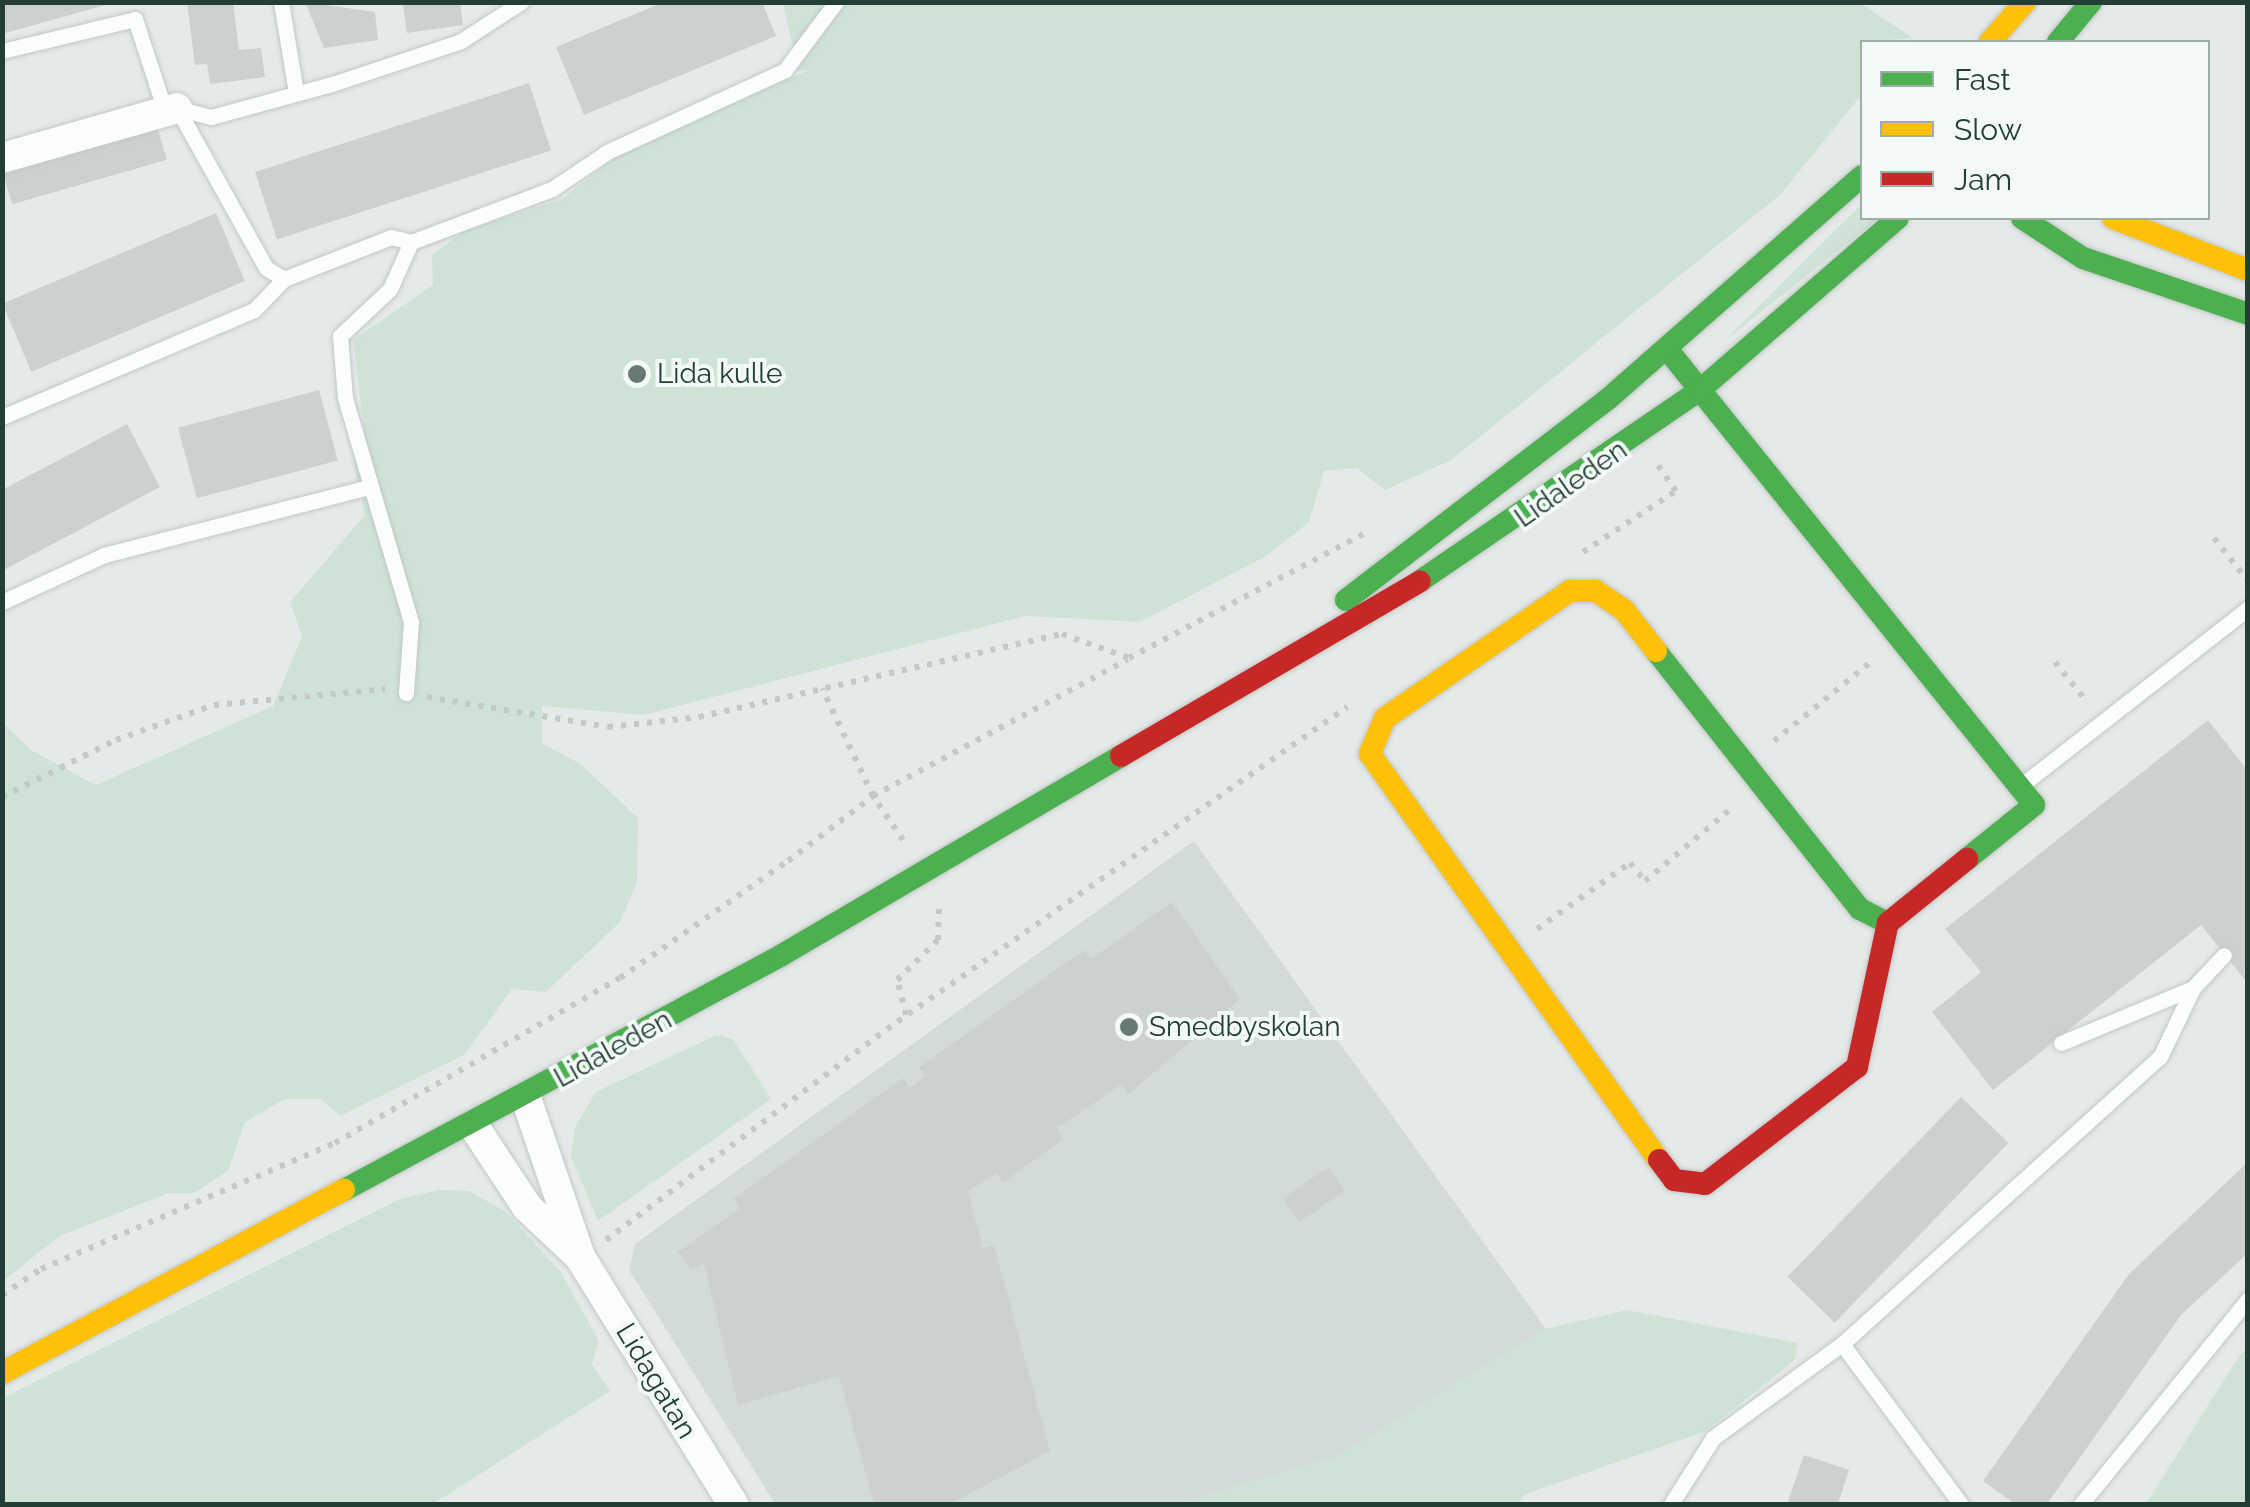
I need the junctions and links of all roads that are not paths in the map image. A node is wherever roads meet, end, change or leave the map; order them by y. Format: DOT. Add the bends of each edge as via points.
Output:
graph roads {
  1 [pos="282,2"];
  2 [pos="490,2"];
  3 [pos="522,2"];
  4 [pos="836,2"];
  5 [pos="2026,2"];
  6 [pos="2091,2"];
  7 [pos="134,11"];
  8 [pos="494,24"];
  9 [pos="1992,40"];
  10 [pos="2060,40"];
  11 [pos="2,52"];
  12 [pos="296,93"];
  13 [pos="171,110"];
  14 [pos="2,158"];
  15 [pos="1860,178"];
  16 [pos="1896,220"];
  17 [pos="2025,220"];
  18 [pos="2118,220"];
  19 [pos="411,242"];
  20 [pos="2248,270"];
  21 [pos="284,279"];
  22 [pos="2248,314"];
  23 [pos="1667,349"];
  24 [pos="1700,390"];
  25 [pos="2,417"];
  26 [pos="368,487"];
  27 [pos="2,602"];
  28 [pos="2248,608"];
  29 [pos="406,693"];
  30 [pos="1210,704"];
  31 [pos="2019,786"];
  32 [pos="1888,922"];
  33 [pos="2224,954"];
  34 [pos="2193,988"];
  35 [pos="2061,1043"];
  36 [pos="526,1098"];
  37 [pos="473,1125"];
  38 [pos="591,1250"];
  39 [pos="2248,1299"];
  40 [pos="1842,1344"];
  41 [pos="2,1372"];
  42 [pos="732,1504"];
  43 [pos="1671,1504"];
  44 [pos="1960,1504"];
  45 [pos="2080,1504"];
  1 -- 12 [label="lane"];
  2 -- 8 [label="lane"];
  3 -- 8 [label="lane"];
  4 -- 19 [label="lane" via="786,70 607,152 552,188"];
  5 -- 9 [label="main road"];
  6 -- 10 [label="main road"];
  7 -- 11 [label="lane"];
  7 -- 13 [label="lane"];
  8 -- 12 [label="lane"];
  12 -- 13 [label="lane" via="211,117"];
  13 -- 14 [label="street"];
  13 -- 21 [label="lane" via="266,268"];
  15 -- 23 [label="main road, Lidaleden"];
  16 -- 24 [label="main road, Lidaleden"];
  17 -- 22 [label="main road" via="2083,258"];
  18 -- 20 [label="main road"];
  19 -- 21 [label="lane" via="391,237"];
  19 -- 26 [label="lane" via="390,290 340,336"];
  21 -- 25 [label="lane" via="254,310"];
  23 -- 24 [label="main road"];
  23 -- 30 [label="main road, Lidaleden"];
  24 -- 30 [label="main road, Lidaleden" via="1488,542"];
  24 -- 31 [label="main road"];
  26 -- 27 [label="lane" via="104,554"];
  26 -- 29 [label="lane" via="411,622"];
  28 -- 31 [label="lane"];
  30 -- 36 [label="main road, Lidaleden"];
  31 -- 32 [label="main road" via="2034,805"];
  32 -- 32 [label="main road" via="1860,909 1624,610 1583,589 1385,718 1370,754 1660,1167 1692,1186 1858,1066"];
  33 -- 34 [label="lane"];
  34 -- 35 [label="lane"];
  34 -- 40 [label="lane" via="2160,1057"];
  36 -- 37 [label="main road, Lidaleden"];
  36 -- 38 [label="street, Lidagatan"];
  37 -- 38 [label="street, Lidagatan" via="527,1207"];
  37 -- 41 [label="main road, Lidaleden"];
  38 -- 42 [label="street, Lidagatan"];
  39 -- 45 [label="lane"];
  40 -- 43 [label="lane" via="1713,1438"];
  40 -- 44 [label="lane"];
}
